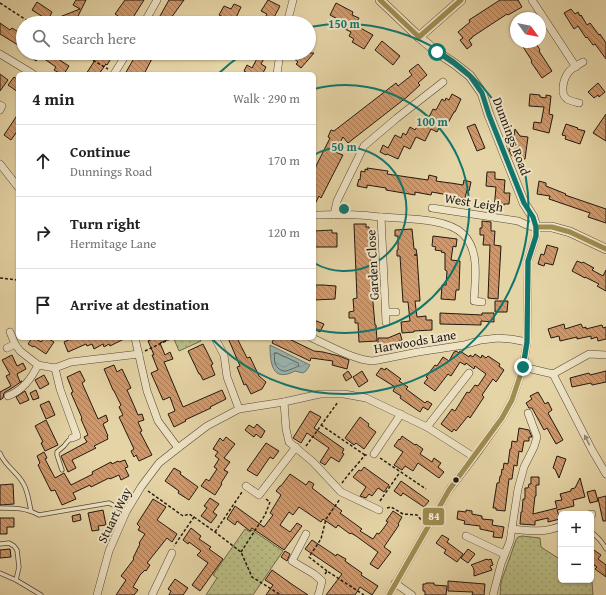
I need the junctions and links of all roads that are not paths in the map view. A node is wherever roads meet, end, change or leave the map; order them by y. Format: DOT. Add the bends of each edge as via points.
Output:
graph roads {
  1 [pos="157,0"];
  2 [pos="294,0"];
  3 [pos="380,0"];
  4 [pos="461,0"];
  5 [pos="532,0"];
  6 [pos="148,16"];
  7 [pos="289,16"];
  8 [pos="419,37"];
  9 [pos="0,54"];
  10 [pos="123,60"];
  11 [pos="279,60"];
  12 [pos="583,62"];
  13 [pos="576,67"];
  14 [pos="30,72"];
  15 [pos="116,72"];
  16 [pos="277,72"];
  17 [pos="439,82"];
  18 [pos="579,102"];
  19 [pos="0,105"];
  20 [pos="0,110"];
  21 [pos="0,164"];
  22 [pos="16,184"];
  23 [pos="432,208"];
  24 [pos="334,215"];
  25 [pos="316,216"];
  26 [pos="381,217"];
  27 [pos="536,227"];
  28 [pos="606,250"];
  29 [pos="482,302"];
  30 [pos="386,312"];
  31 [pos="396,312"];
  32 [pos="386,322"];
  33 [pos="10,332"];
  34 [pos="136,340"];
  35 [pos="216,340"];
  36 [pos="316,340"];
  37 [pos="527,342"];
  38 [pos="15,344"];
  39 [pos="7,348"];
  40 [pos="139,354"];
  41 [pos="606,355"];
  42 [pos="38,365"];
  43 [pos="523,367"];
  44 [pos="55,368"];
  45 [pos="469,373"];
  46 [pos="553,374"];
  47 [pos="8,396"];
  48 [pos="284,402"];
  49 [pos="239,409"];
  50 [pos="528,413"];
  51 [pos="401,414"];
  52 [pos="427,427"];
  53 [pos="72,438"];
  54 [pos="296,447"];
  55 [pos="178,448"];
  56 [pos="0,452"];
  57 [pos="374,454"];
  58 [pos="474,457"];
  59 [pos="62,470"];
  60 [pos="606,474"];
  61 [pos="246,486"];
  62 [pos="0,508"];
  63 [pos="377,509"];
  64 [pos="31,511"];
  65 [pos="126,512"];
  66 [pos="558,527"];
  67 [pos="512,529"];
  68 [pos="306,534"];
  69 [pos="594,534"];
  70 [pos="466,536"];
  71 [pos="0,544"];
  72 [pos="606,549"];
  73 [pos="172,553"];
  74 [pos="504,554"];
  75 [pos="0,573"];
  76 [pos="16,580"];
  77 [pos="395,583"];
  78 [pos="41,595"];
  79 [pos="97,595"];
  80 [pos="152,595"];
  81 [pos="318,595"];
  82 [pos="389,595"];
  83 [pos="412,595"];
  84 [pos="493,595"];
  1 -- 6 [label="street"];
  2 -- 7 [label="street"];
  3 -- 8 [label="street, Dunnings Road"];
  4 -- 8 [label="street"];
  5 -- 13 [label="street"];
  8 -- 27 [label="street, Dunnings Road" via="470,76 482,93 524,203"];
  9 -- 14 [label="street"];
  10 -- 15 [label="street"];
  11 -- 16 [label="street"];
  12 -- 13 [label="street"];
  13 -- 18 [label="street" via="568,72 562,87 568,100"];
  17 -- 24 [label="street" via="364,146 337,201"];
  19 -- 20 [label="street"];
  21 -- 22 [label="street"];
  23 -- 27 [label="street, West Leigh" via="518,221"];
  24 -- 25 [label="street"];
  24 -- 26 [label="street"];
  26 -- 29 [label="street" via="433,221 455,228 464,234 475,257 471,301"];
  26 -- 30 [label="street, Garden Close"];
  27 -- 28 [label="street" via="552,227 570,232"];
  27 -- 37 [label="street" via="536,236 528,261"];
  30 -- 31 [label="street, Garden Close"];
  30 -- 32 [label="street, Garden Close"];
  33 -- 38 [label="street"];
  34 -- 40 [label="street"];
  35 -- 49 [label="street" via="224,355 227,377"];
  36 -- 37 [label="street, Harwoods Lane" via="366,361 481,340 498,338"];
  37 -- 43 [label="street"];
  38 -- 39 [label="street"];
  38 -- 42 [label="street"];
  40 -- 44 [label="street" via="71,362"];
  40 -- 55 [label="street" via="147,391 158,421"];
  41 -- 46 [label="street" via="589,354"];
  42 -- 44 [label="street"];
  42 -- 47 [label="street" via="27,383"];
  43 -- 46 [label="street"];
  43 -- 58 [label="street" via="512,400"];
  44 -- 53 [label="street" via="78,436"];
  45 -- 52 [label="street"];
  60 -- 46 [label="street, one-way"];
  48 -- 49 [label="street, Stuart Way"];
  48 -- 51 [label="street, Stuart Way" via="320,394 344,394 366,398"];
  48 -- 54 [label="street" via="289,442"];
  49 -- 55 [label="street, Stuart Way" via="207,426"];
  50 -- 67 [label="street" via="537,437 518,489"];
  51 -- 52 [label="street, Stuart Way"];
  51 -- 57 [label="street"];
  52 -- 58 [label="street, Stuart Way"];
  53 -- 59 [label="lane" via="56,455"];
  54 -- 61 [label="street" via="259,494"];
  54 -- 63 [label="street" via="341,491"];
  55 -- 65 [label="street, Stuart Way" via="160,463 141,486"];
  56 -- 64 [label="lane" via="4,461 23,483"];
  58 -- 77 [label="street" via="449,490"];
  62 -- 64 [label="lane"];
  64 -- 65 [label="lane" via="39,515 109,503"];
  65 -- 79 [label="street, Stuart Way" via="109,551"];
  66 -- 67 [label="street" via="536,532"];
  67 -- 74 [label="street"];
  68 -- 81 [label="street" via="292,561 322,581"];
  69 -- 72 [label="lane"];
  70 -- 74 [label="street"];
  71 -- 76 [label="lane" via="9,544 17,550 19,567"];
  73 -- 80 [label="street"];
  74 -- 84 [label="street"];
  75 -- 76 [label="lane"];
  76 -- 78 [label="lane"];
  77 -- 82 [label="street"];
  77 -- 83 [label="street"];
}
